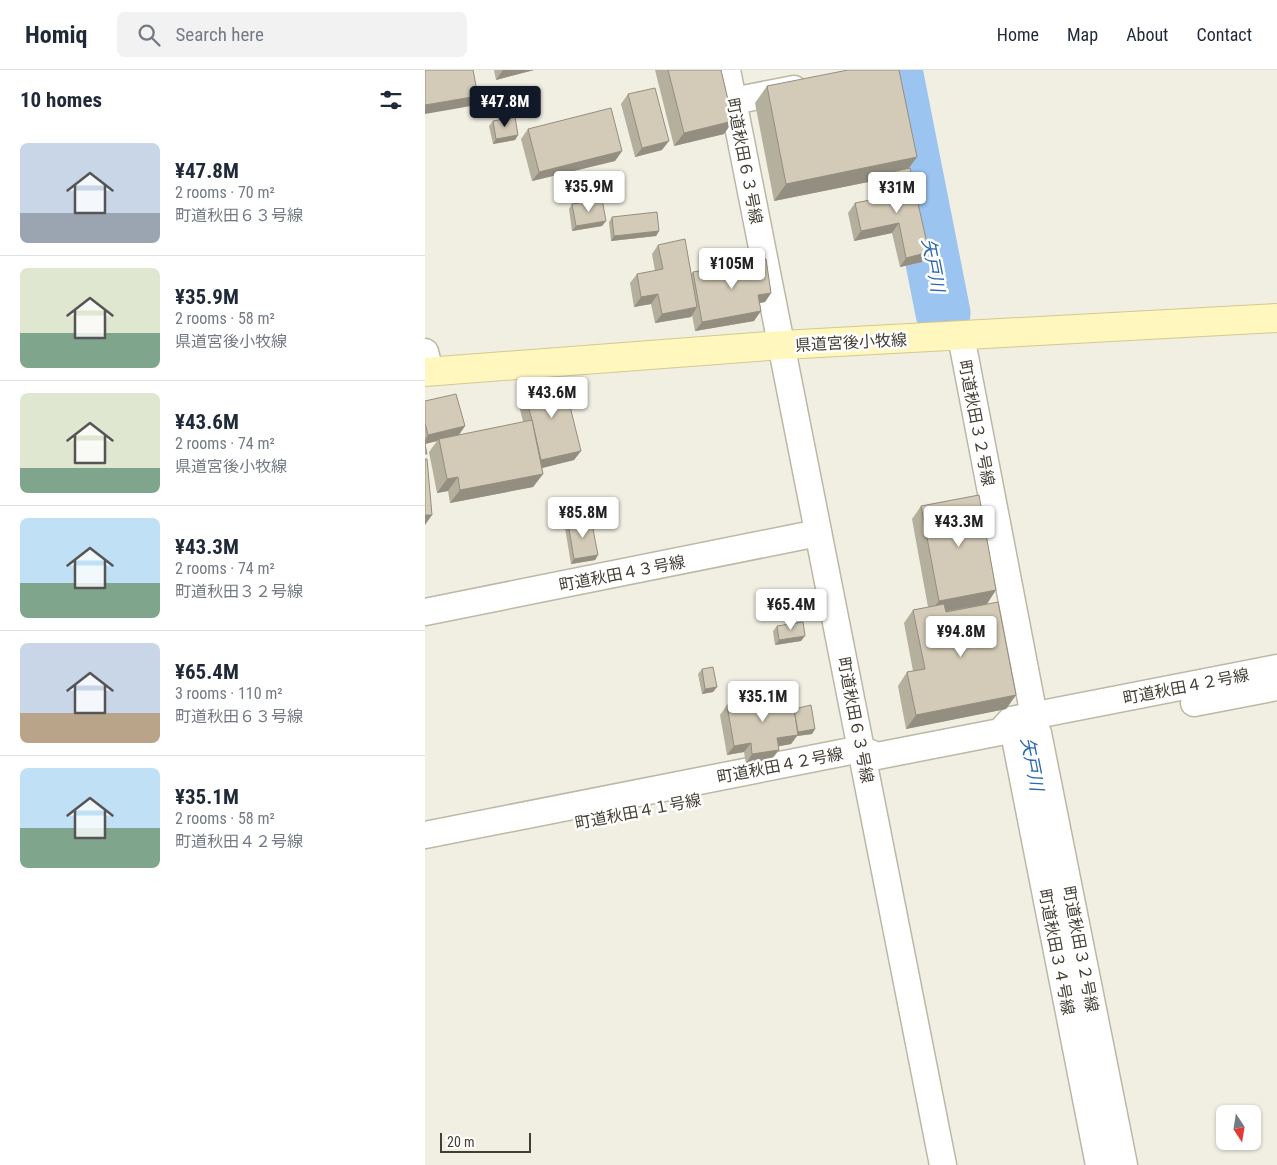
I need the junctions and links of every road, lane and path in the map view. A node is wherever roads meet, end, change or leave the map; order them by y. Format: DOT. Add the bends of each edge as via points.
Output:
graph roads {
  1 [pos="727,70"];
  2 [pos="820,84"];
  3 [pos="733,101"];
  4 [pos="1277,318"];
  5 [pos="961,336"];
  6 [pos="782,346"];
  7 [pos="427,365"];
  8 [pos="819,533"];
  9 [pos="425,612"];
  10 [pos="1277,668"];
  11 [pos="1277,687"];
  12 [pos="1022,730"];
  13 [pos="868,757"];
  14 [pos="425,835"];
  15 [pos="425,853"];
  16 [pos="943,1165"];
  17 [pos="1099,1165"];
  18 [pos="1124,1165"];
  1 -- 3 [label="street, 町道秋田６３号線"];
  2 -- 3 [label="street"];
  3 -- 6 [label="street, 町道秋田６３号線"];
  4 -- 5 [label="main road, 県道宮後小牧線"];
  5 -- 6 [label="main road, 県道宮後小牧線"];
  5 -- 12 [label="street, 町道秋田３２号線"];
  6 -- 7 [label="main road, 県道宮後小牧線"];
  6 -- 8 [label="street, 町道秋田６３号線"];
  8 -- 9 [label="street, 町道秋田４３号線"];
  8 -- 13 [label="street, 町道秋田６３号線"];
  10 -- 12 [label="street, 町道秋田４２号線"];
  11 -- 12 [label="street"];
  12 -- 13 [label="street, 町道秋田４２号線"];
  12 -- 17 [label="street, 町道秋田３４号線"];
  12 -- 18 [label="street, 町道秋田３２号線"];
  13 -- 14 [label="street, 町道秋田４２号線"];
  13 -- 15 [label="street, 町道秋田４１号線"];
  13 -- 16 [label="street, 町道秋田６３号線"];
}
